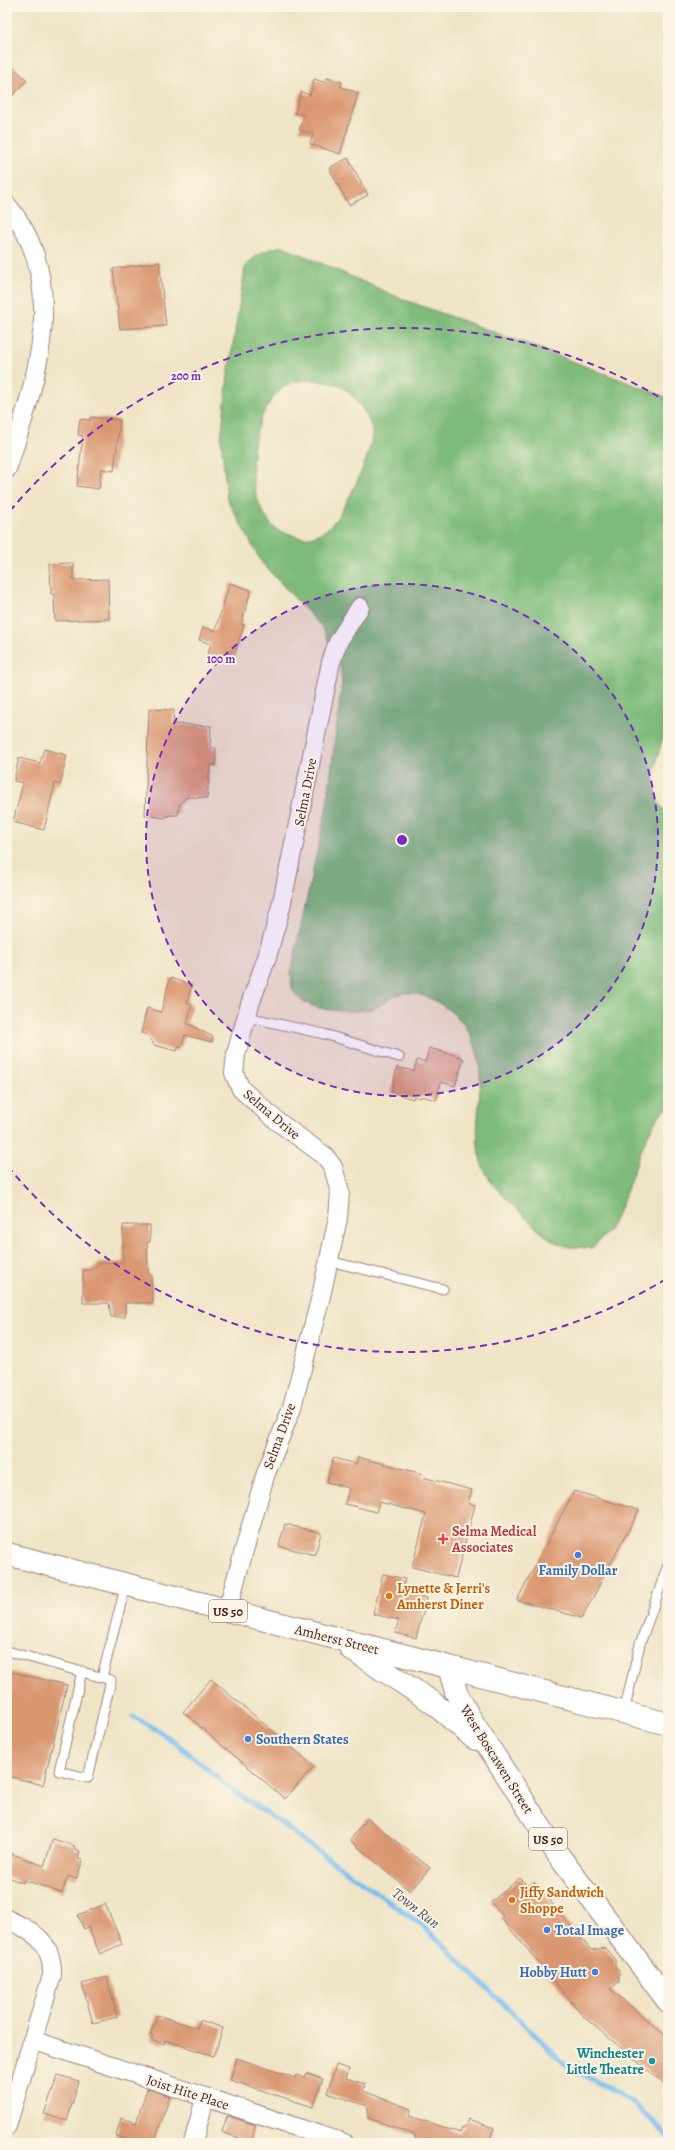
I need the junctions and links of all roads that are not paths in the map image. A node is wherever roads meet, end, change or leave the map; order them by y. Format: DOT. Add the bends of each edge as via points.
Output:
graph roads {
  1 [pos="7,206"];
  2 [pos="7,469"];
  3 [pos="360,607"];
  4 [pos="247,1017"];
  5 [pos="399,1057"];
  6 [pos="329,1261"];
  7 [pos="443,1289"];
  8 [pos="7,1554"];
  9 [pos="668,1565"];
  10 [pos="126,1584"];
  11 [pos="227,1611"];
  12 [pos="332,1638"];
  13 [pos="7,1651"];
  14 [pos="449,1667"];
  15 [pos="82,1671"];
  16 [pos="107,1678"];
  17 [pos="624,1712"];
  18 [pos="668,1723"];
  19 [pos="496,1759"];
  20 [pos="7,1919"];
  21 [pos="668,2001"];
  22 [pos="32,2040"];
  23 [pos="205,2098"];
  24 [pos="7,2126"];
  25 [pos="193,2143"];
  26 [pos="344,2143"];
  1 -- 2 [label="street" via="28,234 37,256 44,309 32,384"];
  3 -- 4 [label="street, Selma Drive" via="338,642 330,662 282,907"];
  4 -- 5 [label="lane" via="324,1034"];
  4 -- 6 [label="street, Selma Drive" via="236,1054 234,1072 237,1083 277,1121 325,1156 338,1178 338,1218"];
  6 -- 7 [label="lane"];
  6 -- 11 [label="street, Selma Drive" via="292,1407 265,1476"];
  8 -- 10 [label="main road, Amherst Street / US 50"];
  9 -- 17 [label="lane" via="640,1644"];
  10 -- 11 [label="main road, Amherst Street / US 50"];
  10 -- 16 [label="lane"];
  11 -- 12 [label="main road, Amherst Street / US 50"];
  12 -- 14 [label="main road, Amherst Street / US 50"];
  12 -- 19 [label="main road, US 50" via="432,1702"];
  13 -- 15 [label="lane"];
  14 -- 17 [label="main road, Amherst Street"];
  14 -- 19 [label="main road, West Boscawen Street / US 50" via="456,1692"];
  15 -- 16 [label="lane"];
  15 -- 16 [label="lane" via="59,1771 88,1778"];
  17 -- 18 [label="main road, Amherst Street"];
  19 -- 21 [label="main road, West Boscawen Street / US 50" via="584,1892"];
  20 -- 22 [label="street" via="40,1939 48,1949 52,1961 52,1975"];
  22 -- 23 [label="street, Joist Hite Place"];
  22 -- 24 [label="street"];
  23 -- 25 [label="street"];
  23 -- 26 [label="street, Joist Hite Place"];
}
